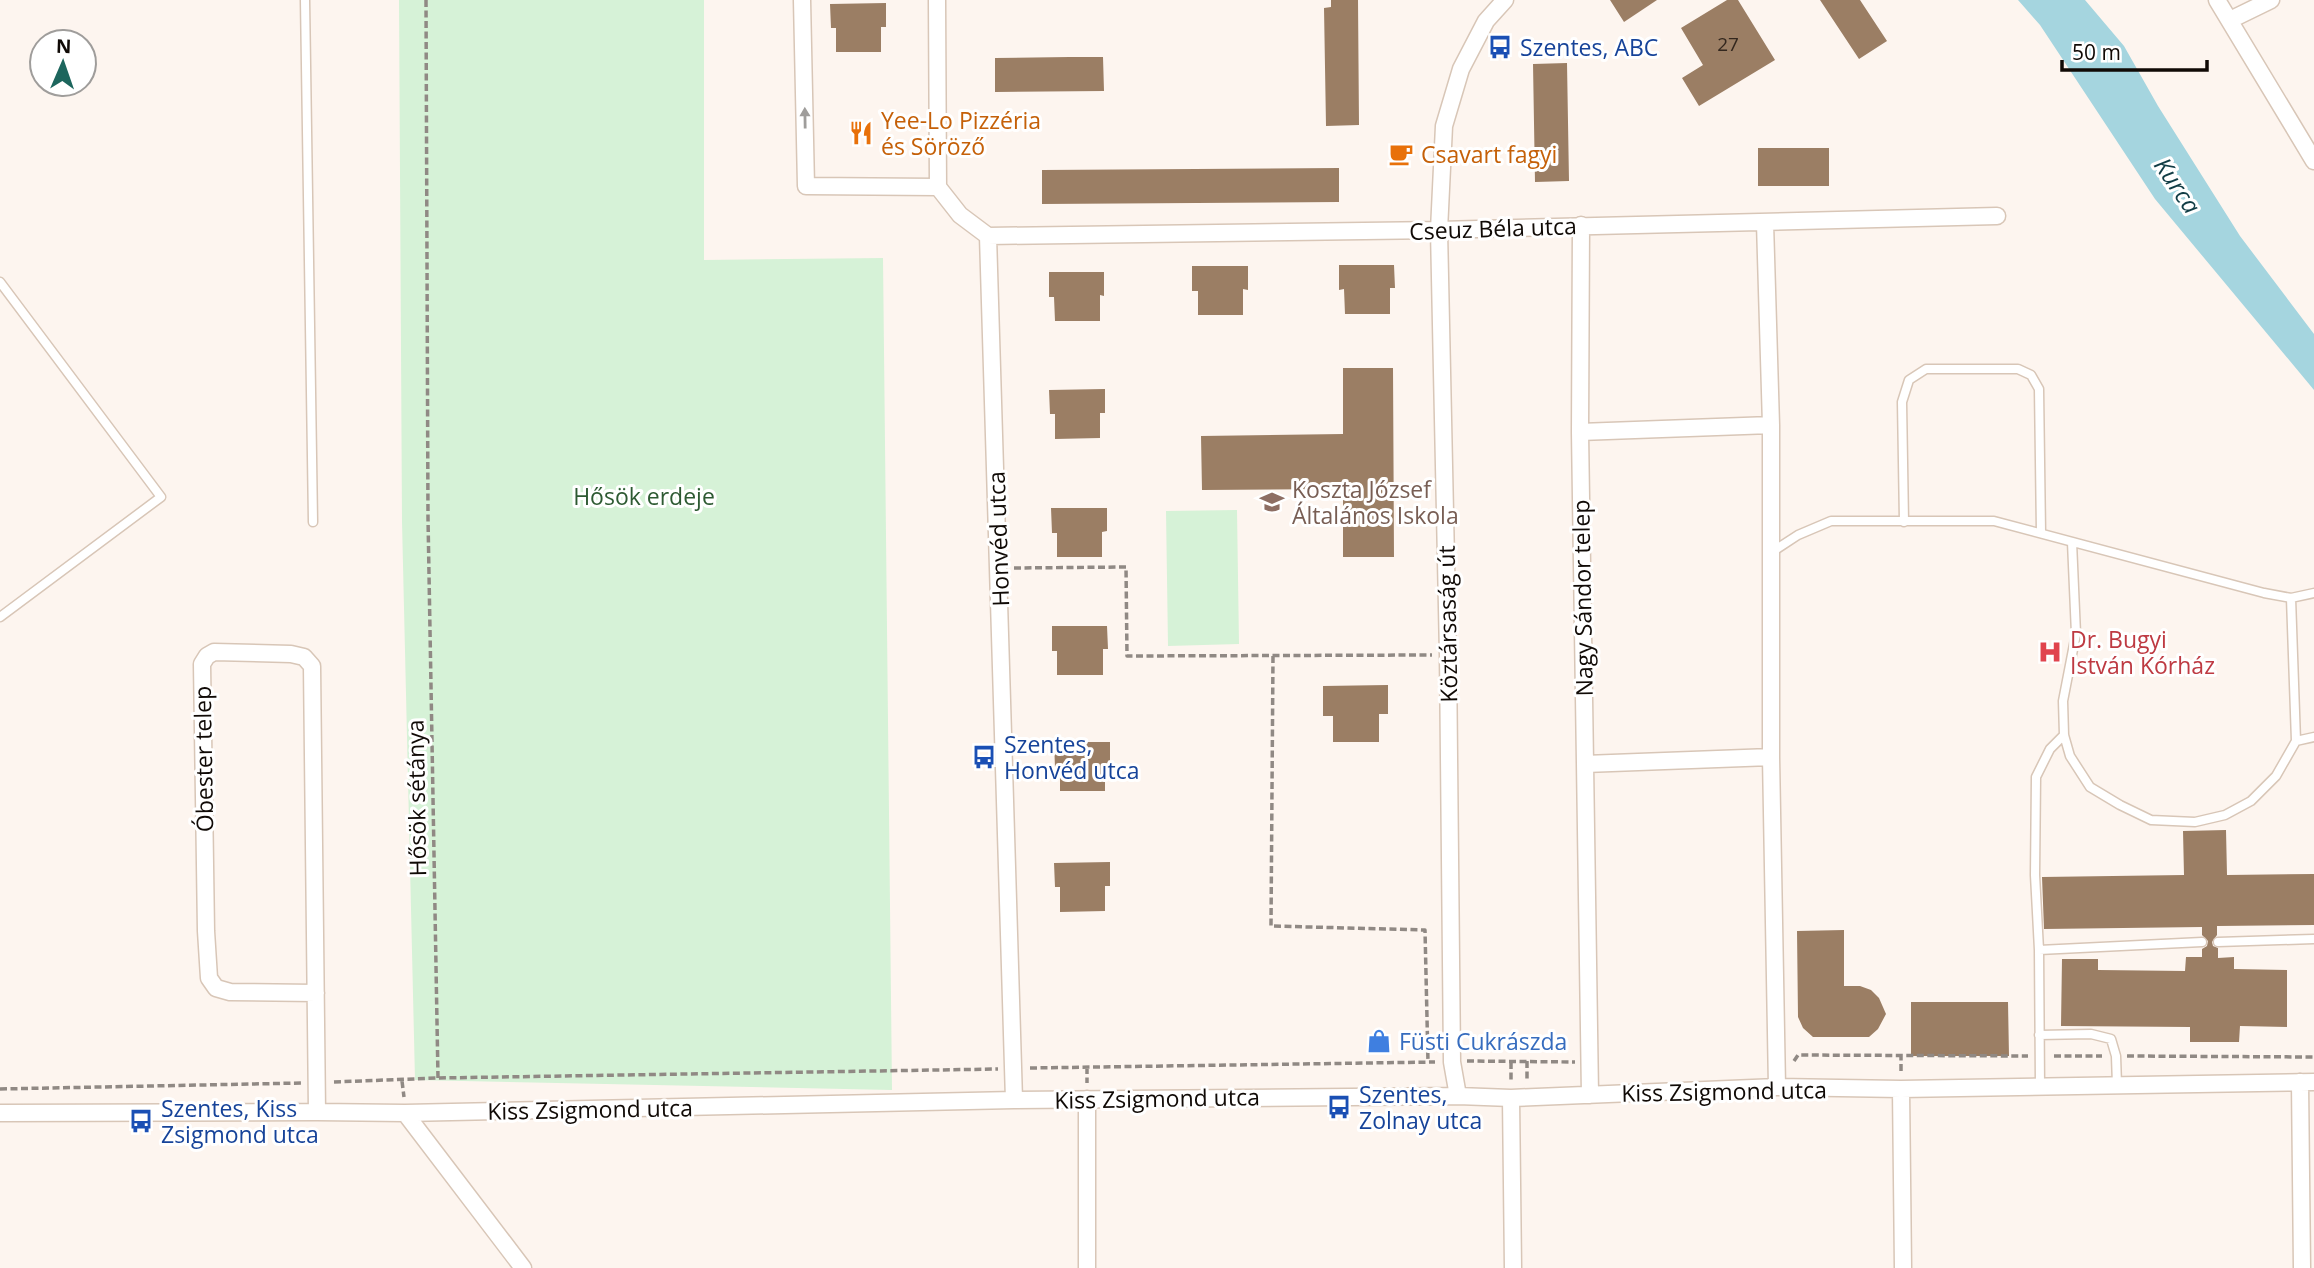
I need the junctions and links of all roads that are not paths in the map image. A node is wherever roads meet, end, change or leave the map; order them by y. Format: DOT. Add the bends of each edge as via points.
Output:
graph roads {
  1 [pos="304,0"];
  2 [pos="802,0"];
  3 [pos="937,0"];
  4 [pos="1505,0"];
  5 [pos="2217,0"];
  6 [pos="2271,0"];
  7 [pos="2230,20"];
  8 [pos="2314,162"];
  9 [pos="938,187"];
  10 [pos="1997,216"];
  11 [pos="1765,223"];
  12 [pos="1581,225"];
  13 [pos="1438,230"];
  14 [pos="988,236"];
  15 [pos="0,282"];
  16 [pos="1771,425"];
  17 [pos="1580,432"];
  18 [pos="313,522"];
  19 [pos="1904,522"];
  20 [pos="2041,533"];
  21 [pos="2072,542"];
  22 [pos="1771,553"];
  23 [pos="2314,593"];
  24 [pos="2291,598"];
  25 [pos="0,617"];
  26 [pos="2064,735"];
  27 [pos="2314,737"];
  28 [pos="2296,741"];
  29 [pos="1771,757"];
  30 [pos="1585,765"];
  31 [pos="2314,939"];
  32 [pos="2202,942"];
  33 [pos="2218,942"];
  34 [pos="2039,950"];
  35 [pos="316,993"];
  36 [pos="2039,1035"];
  37 [pos="1777,1082"];
  38 [pos="2307,1082"];
  39 [pos="2117,1085"];
  40 [pos="2040,1086"];
  41 [pos="1901,1089"];
  42 [pos="1590,1094"];
  43 [pos="1458,1096"];
  44 [pos="1511,1098"];
  45 [pos="1087,1099"];
  46 [pos="1014,1100"];
  47 [pos="317,1112"];
  48 [pos="0,1113"];
  49 [pos="405,1114"];
  50 [pos="523,1268"];
  51 [pos="1087,1268"];
  52 [pos="1513,1268"];
  53 [pos="1903,1268"];
  54 [pos="2302,1268"];
  1 -- 18 [label="lane"];
  9 -- 2 [label="street, one-way" via="806,186"];
  3 -- 9 [label="street"];
  4 -- 13 [label="street, Köztársaság út" via="1486,21 1461,69 1444,126"];
  5 -- 7 [label="street"];
  6 -- 7 [label="street"];
  7 -- 8 [label="street"];
  9 -- 14 [label="street" via="960,215"];
  10 -- 11 [label="street, Cseuz Béla utca"];
  11 -- 12 [label="street, Cseuz Béla utca"];
  11 -- 16 [label="street"];
  12 -- 13 [label="street, Cseuz Béla utca"];
  12 -- 17 [label="street, Nagy Sándor telep"];
  13 -- 14 [label="street, Cseuz Béla utca"];
  13 -- 43 [label="street, Köztársaság út" via="1452,1062"];
  14 -- 46 [label="street, Honvéd utca"];
  15 -- 25 [label="lane" via="161,497"];
  16 -- 17 [label="street"];
  16 -- 22 [label="street"];
  17 -- 30 [label="street, Nagy Sándor telep"];
  19 -- 20 [label="lane" via="1994,521"];
  19 -- 20 [label="lane" via="1902,402 1909,380 1926,369 2018,369 2031,375 2039,389"];
  19 -- 22 [label="lane" via="1831,521"];
  20 -- 21 [label="lane"];
  21 -- 24 [label="lane"];
  21 -- 26 [label="lane" via="2076,634 2063,701"];
  22 -- 29 [label="street"];
  23 -- 24 [label="lane"];
  24 -- 28 [label="lane"];
  26 -- 28 [label="lane" via="2070,756 2090,787 2151,820 2195,822 2225,815 2251,801 2276,776"];
  26 -- 34 [label="lane" via="2050,749 2036,777"];
  27 -- 28 [label="lane"];
  29 -- 30 [label="street"];
  29 -- 37 [label="street"];
  30 -- 42 [label="street, Nagy Sándor telep"];
  31 -- 33 [label="lane"];
  32 -- 34 [label="lane"];
  34 -- 36 [label="lane"];
  35 -- 35 [label="street, Óbester telep" via="230,992 216,988 209,978 202,664 214,652 291,654 304,657 312,666"];
  35 -- 47 [label="street, Óbester telep"];
  36 -- 39 [label="lane" via="2091,1034 2110,1039"];
  36 -- 40 [label="lane"];
  37 -- 41 [label="street, Kiss Zsigmond utca"];
  37 -- 42 [label="street, Kiss Zsigmond utca"];
  38 -- 39 [label="street, Kiss Zsigmond utca"];
  38 -- 54 [label="street"];
  39 -- 40 [label="street, Kiss Zsigmond utca"];
  40 -- 41 [label="street, Kiss Zsigmond utca"];
  41 -- 53 [label="street"];
  42 -- 44 [label="street, Kiss Zsigmond utca"];
  43 -- 44 [label="street, Kiss Zsigmond utca"];
  43 -- 45 [label="street, Kiss Zsigmond utca"];
  44 -- 52 [label="street"];
  45 -- 46 [label="street, Kiss Zsigmond utca"];
  45 -- 51 [label="street"];
  46 -- 49 [label="street, Kiss Zsigmond utca"];
  47 -- 48 [label="street, Kiss Zsigmond utca"];
  47 -- 49 [label="street, Kiss Zsigmond utca"];
  49 -- 50 [label="street"];
}
